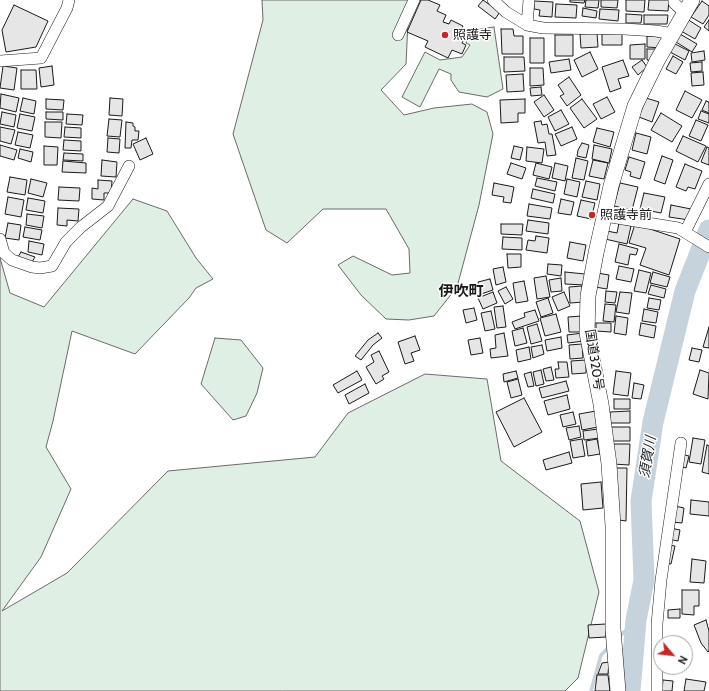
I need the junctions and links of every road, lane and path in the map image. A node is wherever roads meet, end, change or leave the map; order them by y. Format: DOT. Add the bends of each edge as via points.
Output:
graph roads {
  1 [pos="69,0"];
  2 [pos="414,0"];
  3 [pos="493,0"];
  4 [pos="529,0"];
  5 [pos="674,0"];
  6 [pos="688,6"];
  7 [pos="527,24"];
  8 [pos="672,34"];
  9 [pos="398,35"];
  10 [pos="0,61"];
  11 [pos="129,166"];
  12 [pos="709,184"];
  13 [pos="604,216"];
  14 [pos="687,233"];
  15 [pos="0,240"];
  16 [pos="709,247"];
  17 [pos="681,443"];
  18 [pos="618,691"];
  19 [pos="657,691"];
  1 -- 10 [label="street" via="41,58"];
  2 -- 9 [label="street"];
  3 -- 7 [label="street" via="506,12"];
  4 -- 7 [label="street"];
  5 -- 6 [label="street" via="674,3"];
  6 -- 8 [label="street, 国道320号"];
  7 -- 8 [label="street" via="543,28 624,29"];
  8 -- 13 [label="street, 国道320号" via="635,106"];
  11 -- 15 [label="street" via="108,206 66,242 52,266 32,267 12,260 4,254"];
  12 -- 14 [label="street"];
  13 -- 14 [label="street" via="678,228"];
  13 -- 18 [label="street, 国道320号" via="588,296 588,333 609,464 613,526 613,629"];
  14 -- 16 [label="street"];
  17 -- 19 [label="street" via="661,580"];
}
